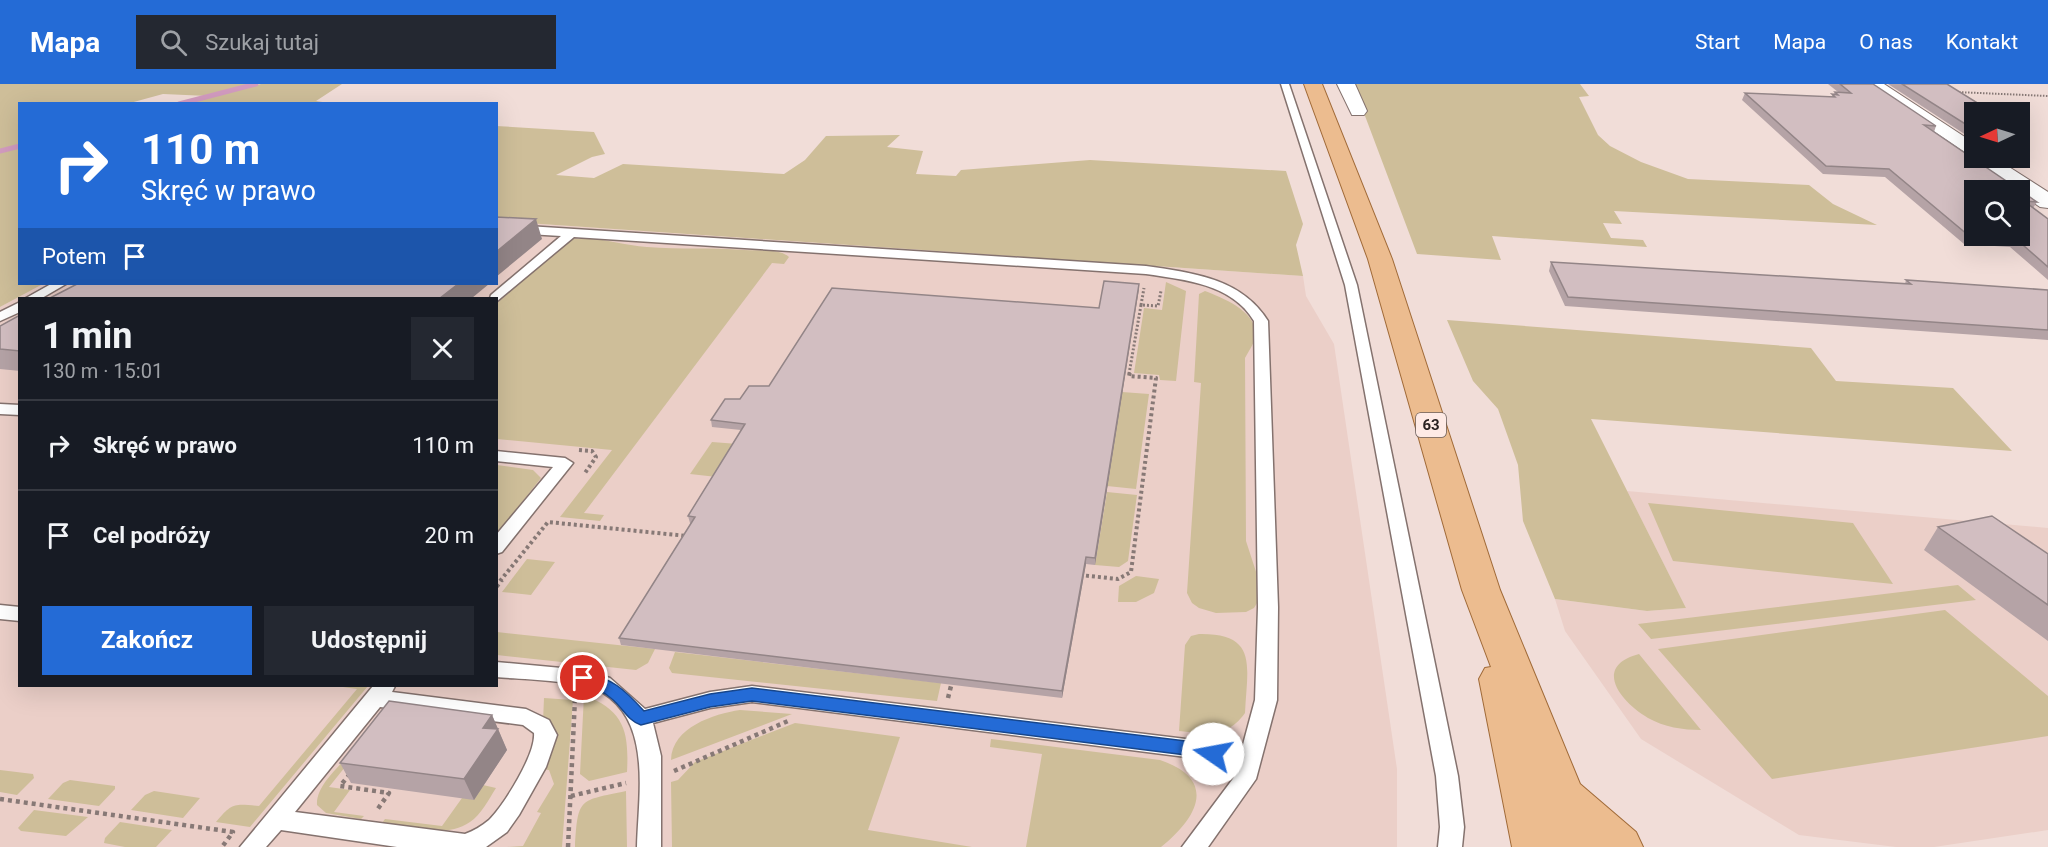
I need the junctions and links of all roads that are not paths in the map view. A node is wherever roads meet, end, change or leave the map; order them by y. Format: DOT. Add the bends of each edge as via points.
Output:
graph roads {
  1 [pos="1286,84"];
  2 [pos="1313,84"];
  3 [pos="1346,84"];
  4 [pos="1874,84"];
  5 [pos="1358,111"];
  6 [pos="1964,145"];
  7 [pos="1997,168"];
  8 [pos="2048,202"];
  9 [pos="498,228"];
  10 [pos="571,233"];
  11 [pos="58,285"];
  12 [pos="35,297"];
  13 [pos="497,297"];
  14 [pos="18,307"];
  15 [pos="0,317"];
  16 [pos="0,409"];
  17 [pos="18,410"];
  18 [pos="498,456"];
  19 [pos="498,546"];
  20 [pos="1481,590"];
  21 [pos="0,612"];
  22 [pos="18,614"];
  23 [pos="498,669"];
  24 [pos="380,692"];
  25 [pos="641,718"];
  26 [pos="1251,764"];
  27 [pos="1563,796"];
  28 [pos="276,819"];
  29 [pos="475,845"];
  30 [pos="252,847"];
  31 [pos="649,847"];
  32 [pos="1194,847"];
  33 [pos="1450,847"];
  34 [pos="1536,847"];
  35 [pos="1582,847"];
  36 [pos="1619,847"];
  1 -- 33 [label="lane" via="1351,285 1447,776"];
  2 -- 20 [label="main road, 63" via="1380,260"];
  3 -- 5 [label="street"];
  4 -- 6 [label="street"];
  7 -- 8 [label="street"];
  9 -- 10 [label="lane"];
  10 -- 13 [label="lane"];
  10 -- 26 [label="lane" via="1146,270 1226,289 1254,307 1261,321 1268,607 1266,700"];
  11 -- 12 [label="lane"];
  14 -- 15 [label="lane"];
  16 -- 17 [label="lane"];
  18 -- 19 [label="lane" via="565,463"];
  20 -- 27 [label="main road, 63"];
  20 -- 34 [label="main road, 63"];
  21 -- 22 [label="lane"];
  23 -- 25 [label="lane" via="603,683"];
  24 -- 28 [label="lane"];
  24 -- 29 [label="lane" via="526,717 540,723 546,735 544,751 500,824"];
  25 -- 26 [label="lane" via="710,700 752,694 1194,749"];
  25 -- 31 [label="lane" via="650,756"];
  26 -- 32 [label="lane" via="1245,779"];
  27 -- 35 [label="main road, 63"];
  27 -- 36 [label="main road"];
  28 -- 29 [label="lane" via="459,846"];
  28 -- 30 [label="lane"];
}
